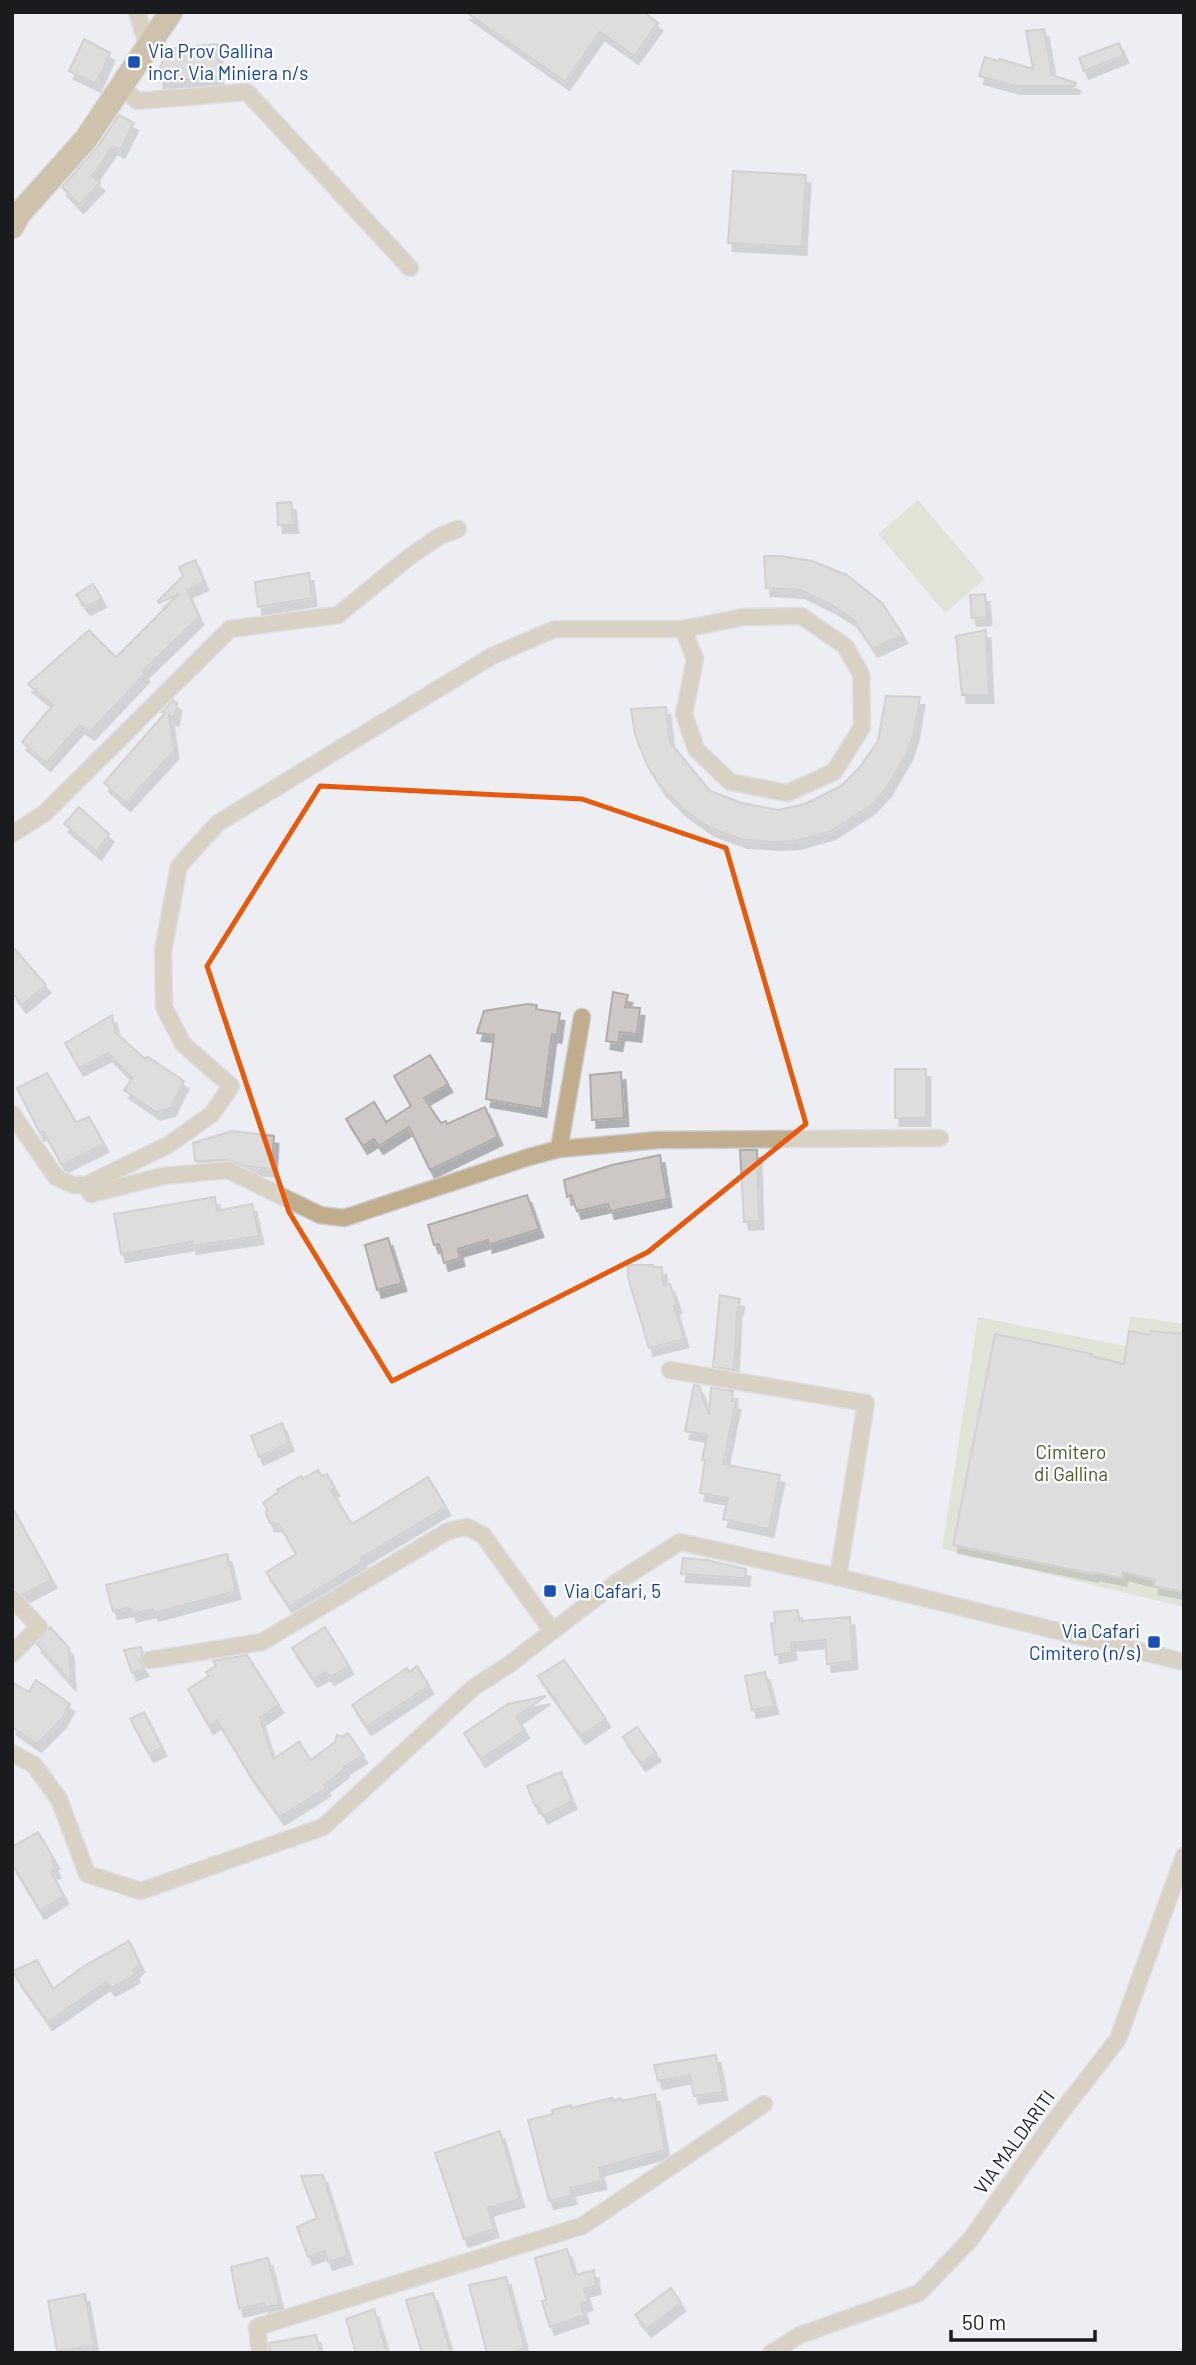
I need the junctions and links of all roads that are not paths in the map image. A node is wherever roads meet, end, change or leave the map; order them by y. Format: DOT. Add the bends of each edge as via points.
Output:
graph roads {
  1 [pos="137,12"];
  2 [pos="171,12"];
  3 [pos="147,44"];
  4 [pos="121,86"];
  5 [pos="12,227"];
  6 [pos="410,268"];
  7 [pos="458,528"];
  8 [pos="683,629"];
  9 [pos="12,834"];
  10 [pos="582,1017"];
  11 [pos="12,1114"];
  12 [pos="940,1138"];
  13 [pos="559,1149"];
  14 [pos="86,1185"];
  15 [pos="670,1370"];
  16 [pos="838,1577"];
  17 [pos="12,1598"];
  18 [pos="552,1631"];
  19 [pos="12,1654"];
  20 [pos="150,1660"];
  21 [pos="1184,1662"];
  22 [pos="12,1753"];
  23 [pos="1184,1856"];
  24 [pos="764,2104"];
  25 [pos="260,2353"];
  26 [pos="771,2353"];
  1 -- 3 [label="street"];
  2 -- 3 [label="street"];
  3 -- 4 [label="street"];
  4 -- 5 [label="street" via="86,139"];
  4 -- 6 [label="street" via="136,101 247,93"];
  7 -- 9 [label="street" via="409,557 338,615 230,629 45,813"];
  8 -- 8 [label="street" via="744,617 802,616 845,646 861,674 862,727 834,772 787,793 730,782 696,749 684,714 695,659"];
  8 -- 14 [label="street" via="555,629 492,656 218,823 179,866 163,951 164,1007 183,1044 231,1086 212,1114 168,1145"];
  10 -- 13 [label="street"];
  11 -- 14 [label="street" via="56,1177"];
  12 -- 13 [label="street" via="658,1140"];
  13 -- 14 [label="street" via="344,1218 320,1215 229,1170 163,1176 91,1194"];
  15 -- 16 [label="street" via="866,1403"];
  16 -- 18 [label="street" via="680,1542"];
  16 -- 21 [label="street"];
  17 -- 19 [label="street" via="39,1627"];
  18 -- 20 [label="street" via="483,1535 467,1527 448,1531 262,1642"];
  18 -- 22 [label="street" via="474,1687 323,1827 141,1891 87,1874 59,1799 34,1765"];
  23 -- 26 [label="street, VIA MALDARITI" via="1118,2039 970,2240 919,2293 800,2334"];
  24 -- 25 [label="street" via="582,2227 257,2327"];
}
